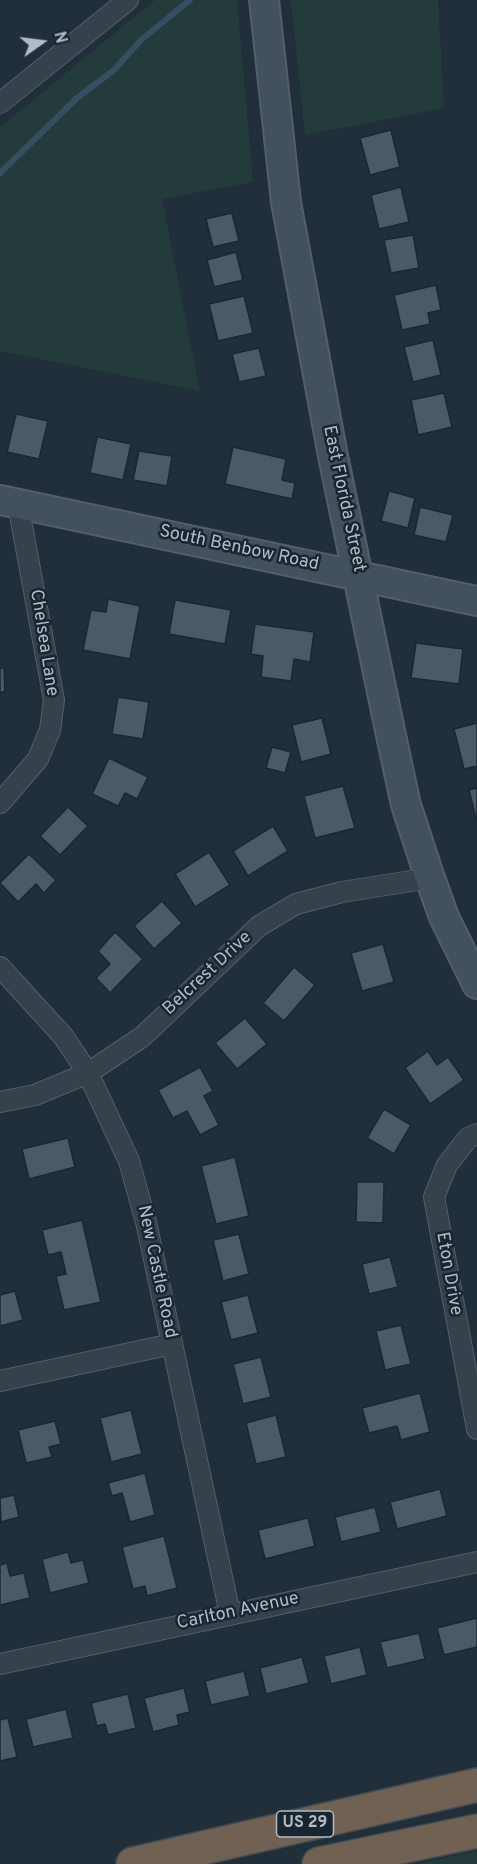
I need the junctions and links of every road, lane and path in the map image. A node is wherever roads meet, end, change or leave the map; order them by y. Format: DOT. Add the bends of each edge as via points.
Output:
graph roads {
  1 [pos="264,0"];
  2 [pos="116,4"];
  3 [pos="0,103"];
  4 [pos="9,502"];
  5 [pos="358,575"];
  6 [pos="477,601"];
  7 [pos="0,803"];
  8 [pos="430,878"];
  9 [pos="0,967"];
  10 [pos="477,984"];
  11 [pos="88,1072"];
  12 [pos="0,1102"];
  13 [pos="477,1134"];
  14 [pos="171,1344"];
  15 [pos="0,1381"];
  16 [pos="477,1429"];
  17 [pos="477,1562"];
  18 [pos="230,1614"];
  19 [pos="0,1665"];
  20 [pos="477,1785"];
  21 [pos="477,1831"];
  22 [pos="133,1864"];
  23 [pos="319,1864"];
  1 -- 5 [label="main road, East Florida Street" via="286,202"];
  2 -- 3 [label="street"];
  4 -- 5 [label="main road, South Benbow Road"];
  4 -- 7 [label="street, Chelsea Lane" via="54,700 50,730 38,759"];
  5 -- 6 [label="main road, South Benbow Road"];
  5 -- 8 [label="main road, East Florida Street" via="406,805"];
  8 -- 10 [label="main road, East Florida Street" via="444,917"];
  8 -- 11 [label="street, Belcrest Drive" via="342,892 296,904 259,926 142,1037"];
  9 -- 11 [label="street, New Castle Road" via="63,1036"];
  11 -- 12 [label="street, Belcrest Drive" via="36,1095"];
  11 -- 14 [label="street, New Castle Road" via="129,1161"];
  13 -- 16 [label="street, Eton Drive" via="468,1138 447,1165 434,1197"];
  14 -- 15 [label="street"];
  14 -- 18 [label="street, New Castle Road"];
  17 -- 18 [label="street, Carlton Avenue"];
  18 -- 19 [label="street, Carlton Avenue"];
  20 -- 22 [label="highway, US 29"];
  21 -- 23 [label="highway, US 29"];
}
